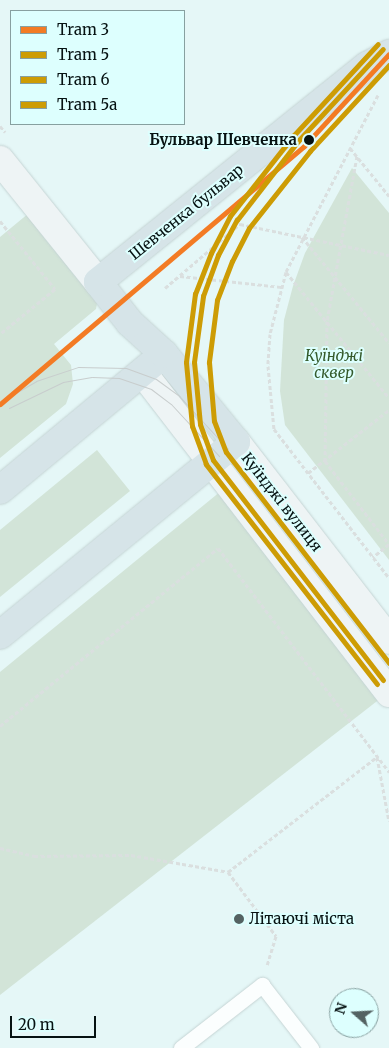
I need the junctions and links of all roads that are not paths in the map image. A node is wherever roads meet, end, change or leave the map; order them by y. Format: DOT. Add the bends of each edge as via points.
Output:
graph roads {
  1 [pos="389,38"];
  2 [pos="378,60"];
  3 [pos="0,160"];
  4 [pos="98,282"];
  5 [pos="130,323"];
  6 [pos="164,354"];
  7 [pos="143,373"];
  8 [pos="236,442"];
  9 [pos="211,462"];
  10 [pos="0,490"];
  11 [pos="0,635"];
  12 [pos="389,640"];
  13 [pos="389,693"];
  14 [pos="181,1048"];
  15 [pos="311,1048"];
  1 -- 2 [label="highway, Шевченка бульвар"];
  2 -- 4 [label="highway, Шевченка бульвар"];
  3 -- 4 [label="main road, Куїнджі вулиця"];
  4 -- 5 [label="highway, Куїнджі вулиця"];
  5 -- 6 [label="highway, Куїнджі вулиця"];
  5 -- 7 [label="highway, Куїнджі вулиця"];
  6 -- 7 [label="highway"];
  6 -- 8 [label="highway, Куїнджі вулиця"];
  7 -- 9 [label="main road, Куїнджі вулиця"];
  7 -- 10 [label="highway"];
  8 -- 9 [label="highway"];
  8 -- 12 [label="main road, Куїнджі вулиця"];
  9 -- 11 [label="highway"];
  9 -- 13 [label="main road, Куїнджі вулиця"];
  14 -- 15 [label="lane" via="262,985"];
}
